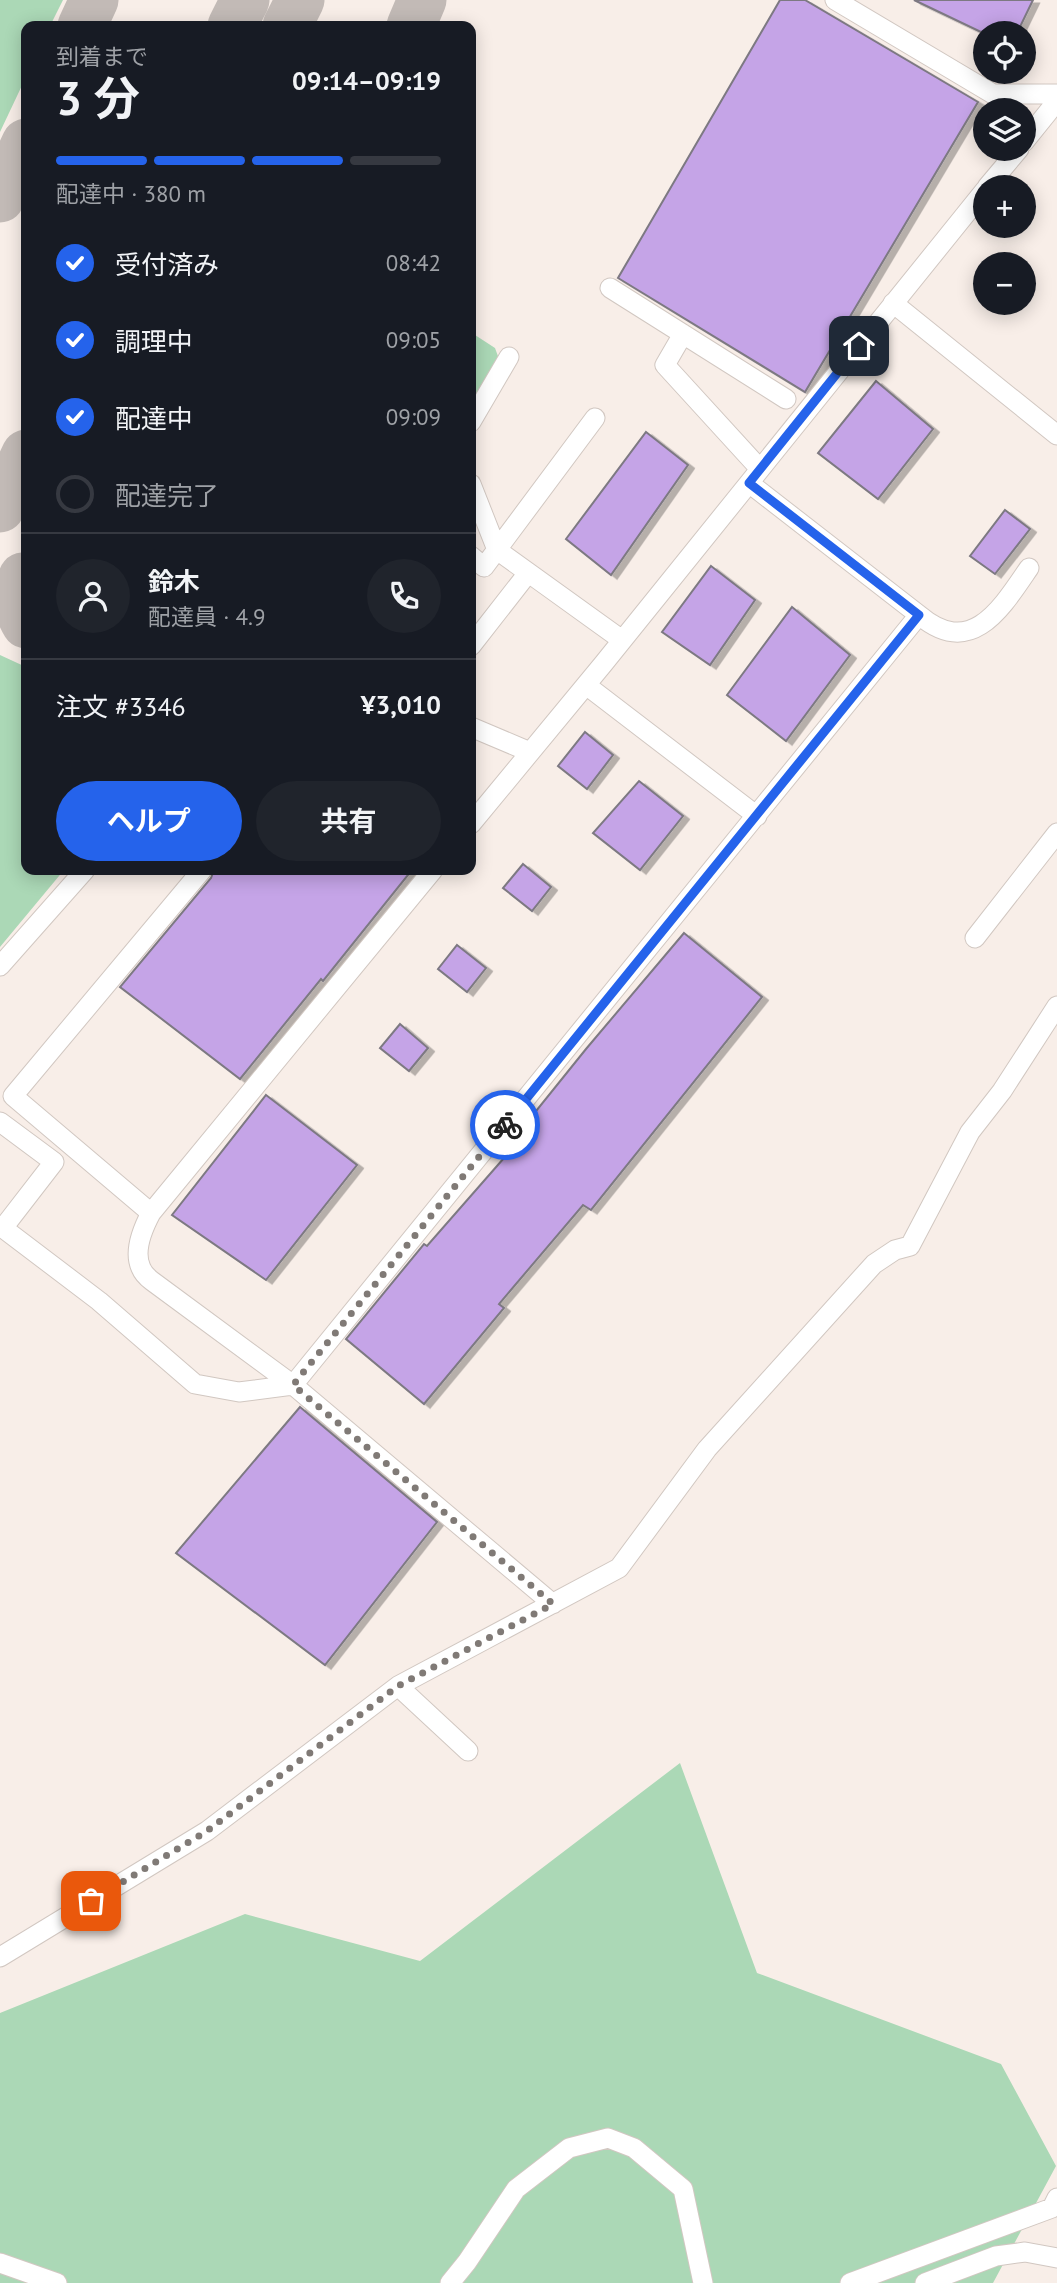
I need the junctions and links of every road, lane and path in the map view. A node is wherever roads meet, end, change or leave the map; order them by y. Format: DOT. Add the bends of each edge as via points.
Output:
graph roads {
  1 [pos="835,0"];
  2 [pos="1057,94"];
  3 [pos="1057,102"];
  4 [pos="1036,127"];
  5 [pos="1008,161"];
  6 [pos="997,175"];
  7 [pos="973,205"];
  8 [pos="610,289"];
  9 [pos="893,303"];
  10 [pos="683,334"];
  11 [pos="509,357"];
  12 [pos="786,399"];
  13 [pos="476,413"];
  14 [pos="595,418"];
  15 [pos="1057,435"];
  16 [pos="755,476"];
  17 [pos="476,497"];
  18 [pos="497,550"];
  19 [pos="476,560"];
  20 [pos="1029,568"];
  21 [pos="528,573"];
  22 [pos="919,615"];
  23 [pos="476,640"];
  24 [pos="622,640"];
  25 [pos="586,685"];
  26 [pos="476,729"];
  27 [pos="530,752"];
  28 [pos="757,816"];
  29 [pos="476,818"];
  30 [pos="1057,833"];
  31 [pos="81,875"];
  32 [pos="198,875"];
  33 [pos="429,875"];
  34 [pos="975,938"];
  35 [pos="0,966"];
  36 [pos="1057,1006"];
  37 [pos="0,1122"];
  38 [pos="151,1213"];
  39 [pos="2,1230"];
  40 [pos="293,1385"];
  41 [pos="553,1604"];
  42 [pos="398,1686"];
  43 [pos="468,1751"];
  44 [pos="0,1957"];
  45 [pos="1057,2198"];
  46 [pos="1057,2258"];
  47 [pos="0,2263"];
  48 [pos="57,2283"];
  49 [pos="450,2283"];
  50 [pos="703,2283"];
  51 [pos="849,2283"];
  52 [pos="925,2283"];
  1 -- 2 [label="street" via="993,93"];
  3 -- 4 [label="street"];
  5 -- 6 [label="street"];
  7 -- 9 [label="street"];
  8 -- 10 [label="street"];
  9 -- 15 [label="street"];
  9 -- 16 [label="street"];
  10 -- 12 [label="street"];
  10 -- 16 [label="street" via="665,365"];
  11 -- 13 [label="street"];
  14 -- 18 [label="street"];
  16 -- 22 [label="street"];
  16 -- 24 [label="street"];
  17 -- 18 [label="street"];
  18 -- 19 [label="street" via="484,567"];
  18 -- 21 [label="street"];
  20 -- 22 [label="street" via="989,621 971,630 934,628"];
  21 -- 23 [label="street"];
  21 -- 24 [label="street"];
  22 -- 28 [label="street"];
  24 -- 25 [label="street"];
  25 -- 27 [label="street"];
  25 -- 28 [label="street"];
  26 -- 27 [label="street"];
  27 -- 29 [label="street"];
  28 -- 40 [label="street"];
  30 -- 34 [label="street"];
  31 -- 35 [label="street"];
  32 -- 38 [label="street" via="13,1096"];
  33 -- 38 [label="street"];
  36 -- 41 [label="street" via="970,1132 910,1245 874,1264 716,1439 619,1568"];
  37 -- 39 [label="street" via="54,1162"];
  38 -- 40 [label="street" via="140,1239 141,1269 152,1282"];
  39 -- 40 [label="street" via="99,1301 195,1384 239,1392"];
  40 -- 41 [label="street"];
  41 -- 42 [label="street"];
  42 -- 43 [label="street"];
  42 -- 44 [label="street" via="207,1831"];
  45 -- 51 [label="street" via="1052,2208"];
  46 -- 52 [label="street" via="1025,2252 996,2256"];
  47 -- 48 [label="street"];
  49 -- 50 [label="street" via="516,2189 569,2148 608,2138 634,2148 683,2189"];
}
